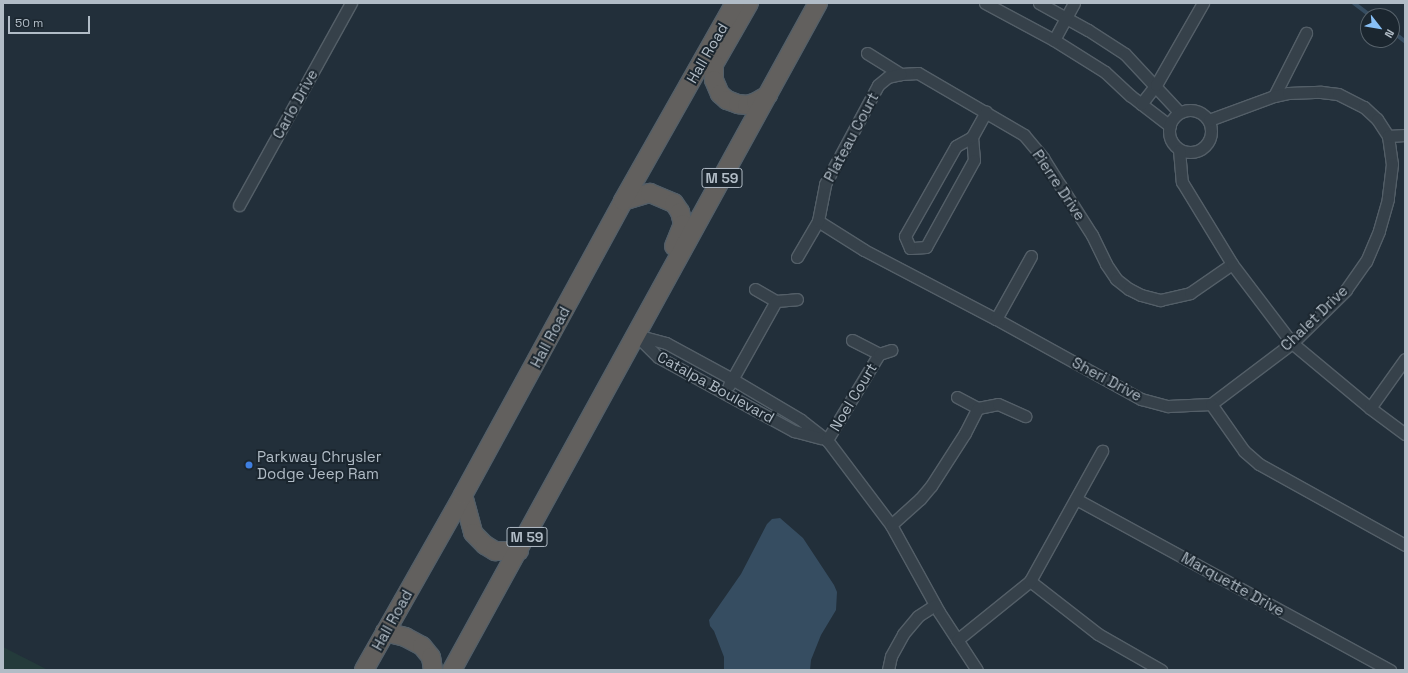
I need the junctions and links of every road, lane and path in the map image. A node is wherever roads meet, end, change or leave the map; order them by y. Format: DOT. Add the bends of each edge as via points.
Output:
graph roads {
  1 [pos="351,3"];
  2 [pos="735,3"];
  3 [pos="749,3"];
  4 [pos="818,3"];
  5 [pos="985,3"];
  6 [pos="1039,3"];
  7 [pos="1074,3"];
  8 [pos="1204,3"];
  9 [pos="1066,18"];
  10 [pos="1306,33"];
  11 [pos="1054,40"];
  12 [pos="867,53"];
  13 [pos="901,74"];
  14 [pos="1156,85"];
  15 [pos="768,95"];
  16 [pos="1274,96"];
  17 [pos="1141,104"];
  18 [pos="986,112"];
  19 [pos="1179,112"];
  20 [pos="1209,120"];
  21 [pos="1170,126"];
  22 [pos="1405,135"];
  23 [pos="1388,136"];
  24 [pos="972,137"];
  25 [pos="1179,150"];
  26 [pos="624,201"];
  27 [pos="238,205"];
  28 [pos="818,221"];
  29 [pos="1030,256"];
  30 [pos="797,257"];
  31 [pos="1232,264"];
  32 [pos="755,289"];
  33 [pos="797,299"];
  34 [pos="776,301"];
  35 [pos="996,319"];
  36 [pos="636,335"];
  37 [pos="852,340"];
  38 [pos="1292,343"];
  39 [pos="891,350"];
  40 [pos="879,354"];
  41 [pos="1405,359"];
  42 [pos="732,379"];
  43 [pos="724,393"];
  44 [pos="957,397"];
  45 [pos="1211,404"];
  46 [pos="978,408"];
  47 [pos="1370,408"];
  48 [pos="1025,416"];
  49 [pos="1405,434"];
  50 [pos="827,440"];
  51 [pos="1102,451"];
  52 [pos="462,495"];
  53 [pos="1076,499"];
  54 [pos="891,525"];
  55 [pos="1405,544"];
  56 [pos="519,550"];
  57 [pos="1030,581"];
  58 [pos="935,605"];
  59 [pos="385,632"];
  60 [pos="958,640"];
  61 [pos="364,670"];
  62 [pos="433,670"];
  63 [pos="452,670"];
  64 [pos="888,670"];
  65 [pos="977,670"];
  66 [pos="1161,670"];
  67 [pos="1390,670"];
  1 -- 27 [label="street, Carlo Drive"];
  2 -- 26 [label="highway, Hall Road"];
  3 -- 15 [label="highway" via="714,64 712,73 720,94 733,102 746,105"];
  4 -- 15 [label="highway, M 59"];
  5 -- 11 [label="street"];
  6 -- 9 [label="street"];
  7 -- 9 [label="street"];
  8 -- 14 [label="street"];
  9 -- 11 [label="street"];
  9 -- 14 [label="street" via="1125,54"];
  10 -- 16 [label="street"];
  11 -- 17 [label="street" via="1105,72"];
  12 -- 13 [label="street"];
  13 -- 18 [label="street, Pierre Drive" via="918,73"];
  13 -- 28 [label="street, Plateau Court" via="888,77 878,85 825,184"];
  14 -- 17 [label="street"];
  14 -- 19 [label="street"];
  15 -- 36 [label="highway, M 59"];
  16 -- 20 [label="street"];
  16 -- 23 [label="street" via="1303,92 1338,94 1364,107"];
  17 -- 21 [label="street"];
  18 -- 24 [label="street"];
  18 -- 31 [label="street, Pierre Drive" via="1024,135 1043,158 1092,235 1106,264 1116,279 1129,289 1160,300 1190,293"];
  19 -- 20 [label="street" via="1190,109 1201,112"];
  19 -- 21 [label="street" via="1171,120"];
  20 -- 25 [label="street" via="1212,131 1205,146 1190,153"];
  21 -- 25 [label="street" via="1168,131 1171,142"];
  22 -- 23 [label="street"];
  23 -- 38 [label="street, Chalet Drive" via="1392,164 1388,199 1366,261 1346,290"];
  24 -- 24 [label="street" via="956,146 905,236 910,248 926,247 974,160"];
  25 -- 31 [label="street" via="1182,182"];
  26 -- 36 [label="highway" via="650,192 664,197 674,203 683,224"];
  26 -- 52 [label="highway, Hall Road"];
  28 -- 30 [label="street, Plateau Court"];
  28 -- 35 [label="street, Sheri Drive" via="864,250"];
  29 -- 35 [label="street"];
  31 -- 38 [label="street"];
  32 -- 34 [label="street"];
  33 -- 34 [label="street"];
  34 -- 42 [label="street"];
  35 -- 45 [label="street, Sheri Drive" via="1141,399 1168,406"];
  36 -- 42 [label="street, Catalpa Boulevard" via="666,343"];
  36 -- 43 [label="street, Catalpa Boulevard" via="658,357"];
  36 -- 56 [label="highway, M 59"];
  37 -- 40 [label="street, Noel Court"];
  38 -- 45 [label="street, Chalet Drive"];
  38 -- 47 [label="street"];
  39 -- 40 [label="street, Noel Court"];
  40 -- 50 [label="street, Noel Court"];
  41 -- 47 [label="street"];
  42 -- 43 [label="street"];
  42 -- 50 [label="street, Catalpa Boulevard" via="801,420"];
  43 -- 50 [label="street, Catalpa Boulevard" via="794,431"];
  44 -- 46 [label="street"];
  45 -- 55 [label="street" via="1244,451 1259,464"];
  46 -- 48 [label="street" via="998,404"];
  46 -- 54 [label="street" via="931,486"];
  47 -- 49 [label="street"];
  50 -- 54 [label="street, Catalpa Boulevard"];
  51 -- 53 [label="street"];
  52 -- 56 [label="highway" via="474,533 484,545 495,551"];
  52 -- 59 [label="highway, Hall Road"];
  53 -- 57 [label="street"];
  53 -- 67 [label="street, Marquette Drive"];
  54 -- 58 [label="street, Catalpa Boulevard"];
  56 -- 63 [label="highway, M 59"];
  57 -- 60 [label="street"];
  57 -- 66 [label="street" via="1098,634"];
  58 -- 60 [label="street, Catalpa Boulevard"];
  58 -- 64 [label="street" via="918,616 903,634 891,656"];
  59 -- 61 [label="highway, Hall Road"];
  59 -- 62 [label="highway" via="405,637 422,646 431,657"];
  60 -- 65 [label="street, Catalpa Boulevard"];
}
